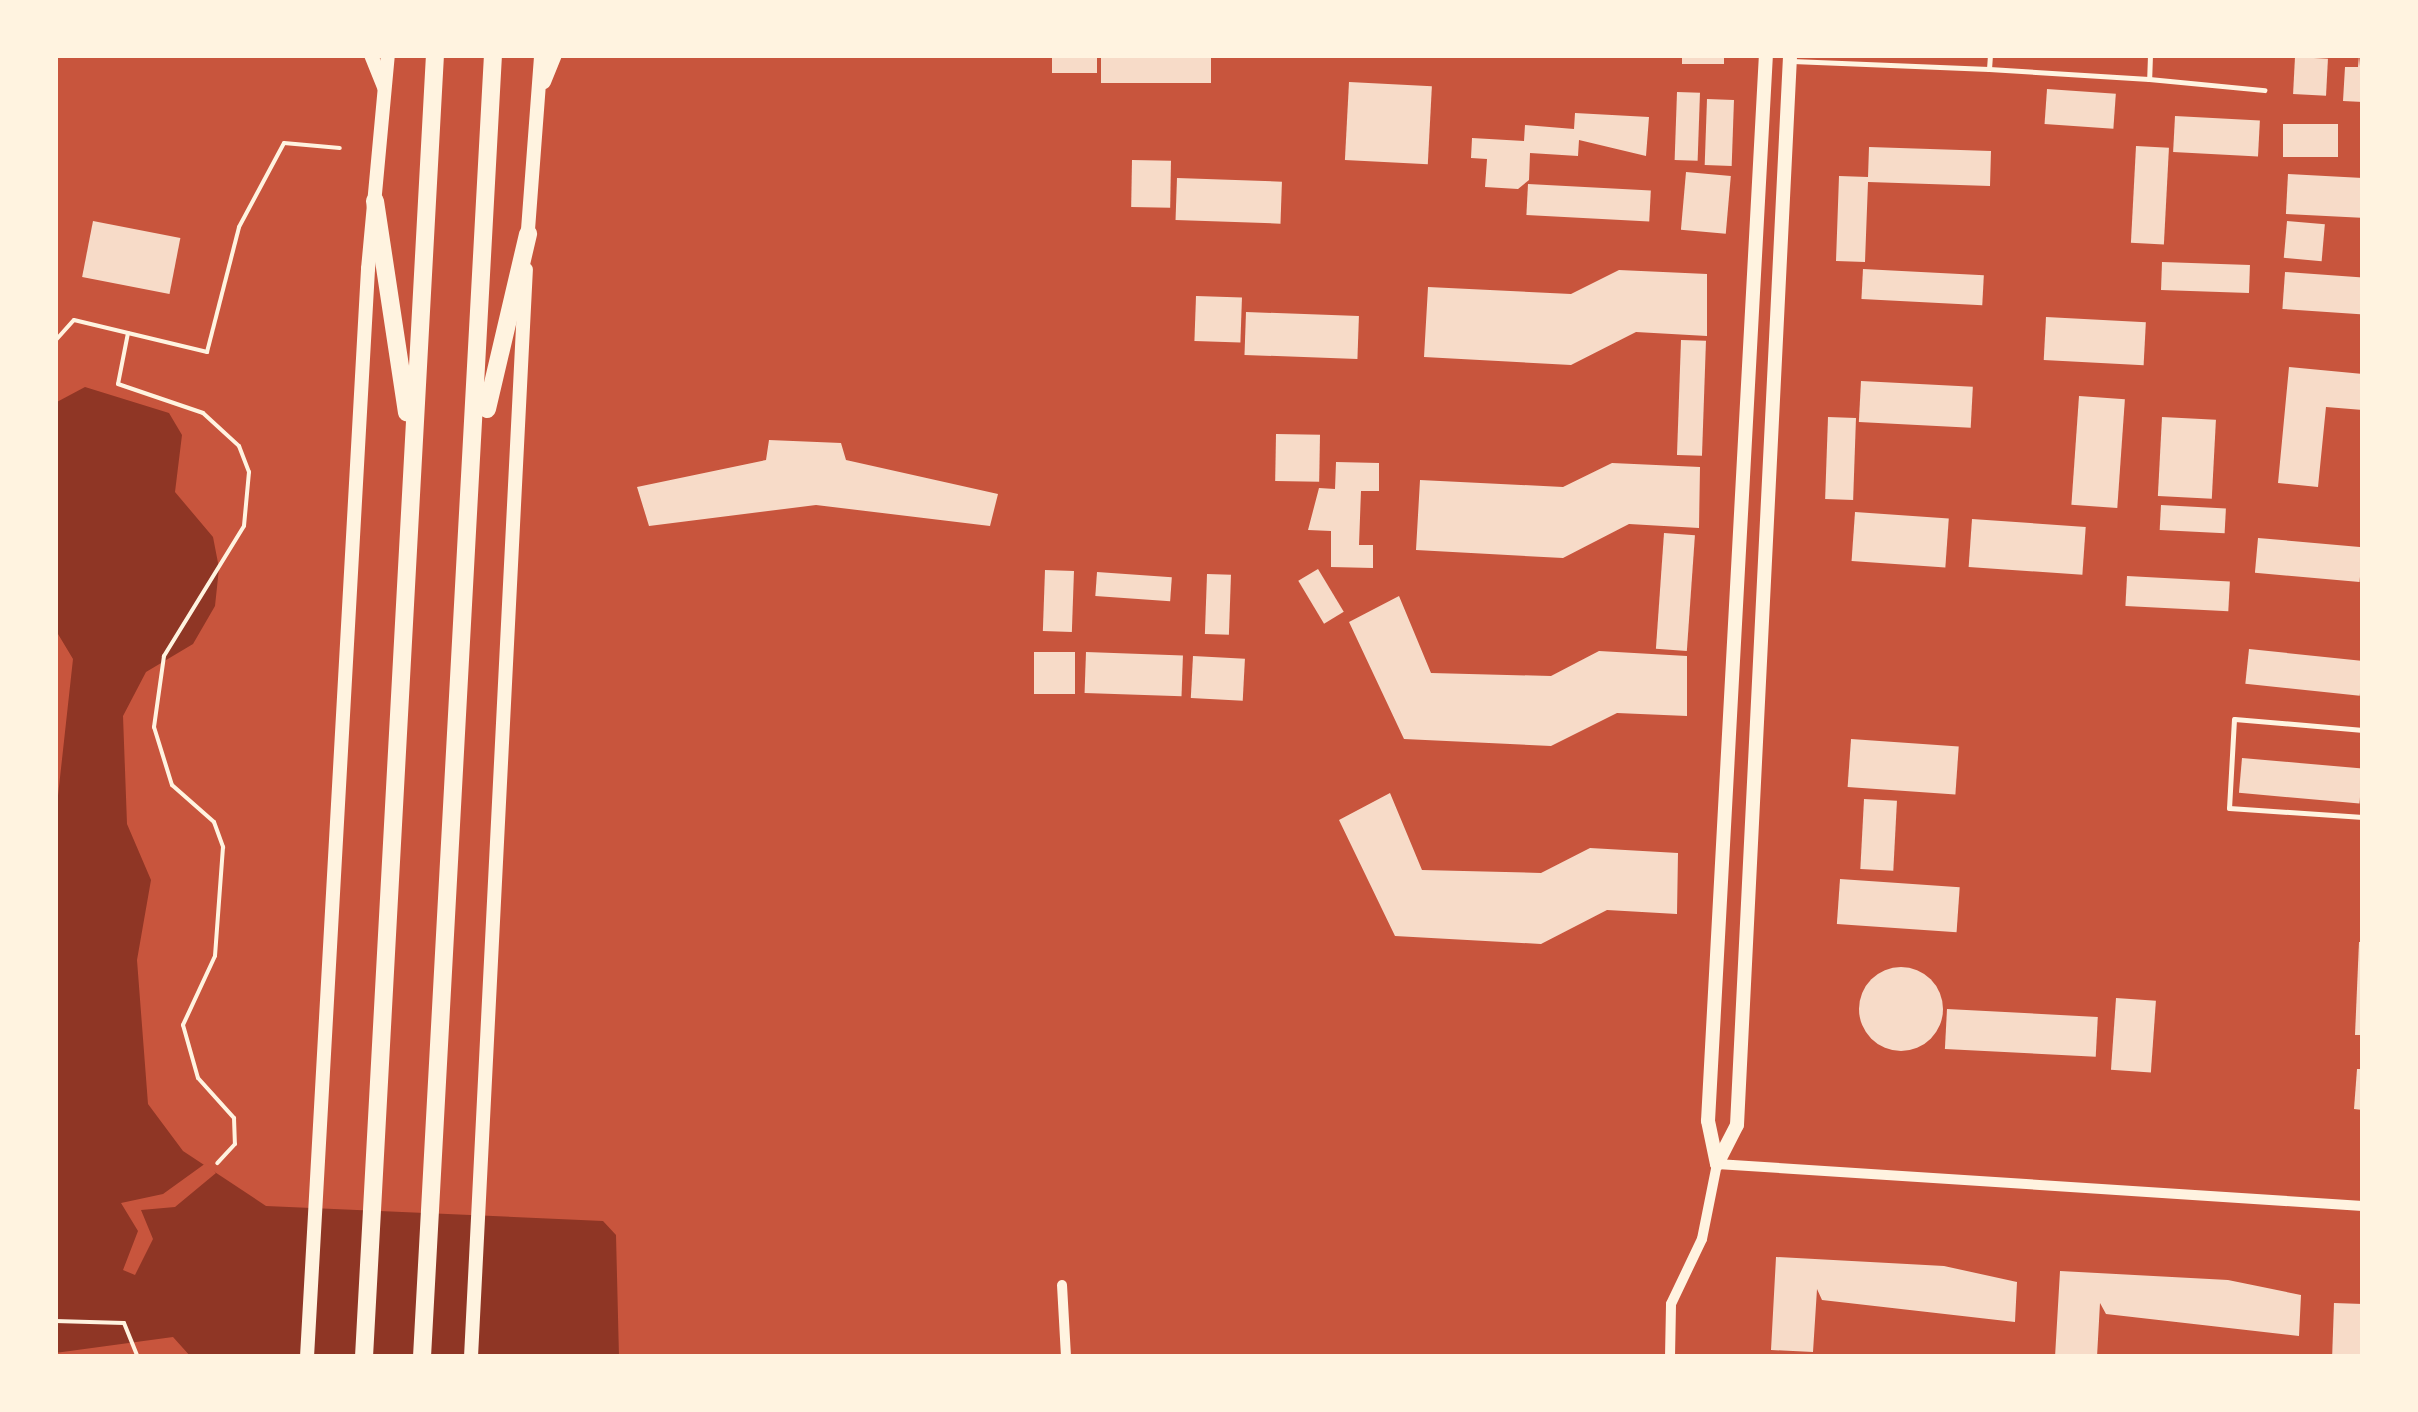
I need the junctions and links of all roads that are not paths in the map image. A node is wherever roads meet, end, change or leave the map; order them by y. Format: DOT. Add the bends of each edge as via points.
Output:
graph roads {
  1 [pos="371,55"];
  2 [pos="388,55"];
  3 [pos="435,55"];
  4 [pos="493,55"];
  5 [pos="541,55"];
  6 [pos="555,55"];
  7 [pos="1766,55"];
  8 [pos="1990,55"];
  9 [pos="2150,55"];
  10 [pos="1790,58"];
  11 [pos="1989,70"];
  12 [pos="2149,78"];
  13 [pos="2264,90"];
  14 [pos="386,93"];
  15 [pos="539,97"];
  16 [pos="376,201"];
  17 [pos="528,234"];
  18 [pos="413,453"];
  19 [pos="476,454"];
  20 [pos="2363,730"];
  21 [pos="2363,817"];
  22 [pos="1717,1164"];
  23 [pos="2363,1206"];
  24 [pos="1062,1286"];
  25 [pos="307,1357"];
  26 [pos="364,1357"];
  27 [pos="422,1357"];
  28 [pos="471,1357"];
  29 [pos="1066,1357"];
  30 [pos="1670,1357"];
  1 -- 14 [label="street"];
  2 -- 14 [label="street"];
  3 -- 18 [label="highway"];
  4 -- 19 [label="highway"];
  5 -- 15 [label="street"];
  6 -- 15 [label="street"];
  7 -- 22 [label="street" via="1708,1121"];
  8 -- 11 [label="lane"];
  9 -- 12 [label="lane"];
  10 -- 11 [label="lane"];
  10 -- 22 [label="street" via="1737,1125"];
  11 -- 12 [label="lane"];
  12 -- 13 [label="lane"];
  14 -- 16 [label="street"];
  15 -- 17 [label="street"];
  16 -- 18 [label="highway"];
  16 -- 25 [label="street"];
  17 -- 19 [label="highway"];
  17 -- 28 [label="street"];
  18 -- 26 [label="highway"];
  19 -- 27 [label="highway"];
  20 -- 21 [label="lane" via="2234,719 2229,808"];
  22 -- 23 [label="street"];
  22 -- 30 [label="street" via="1702,1239 1671,1304"];
  24 -- 29 [label="street"];
}
